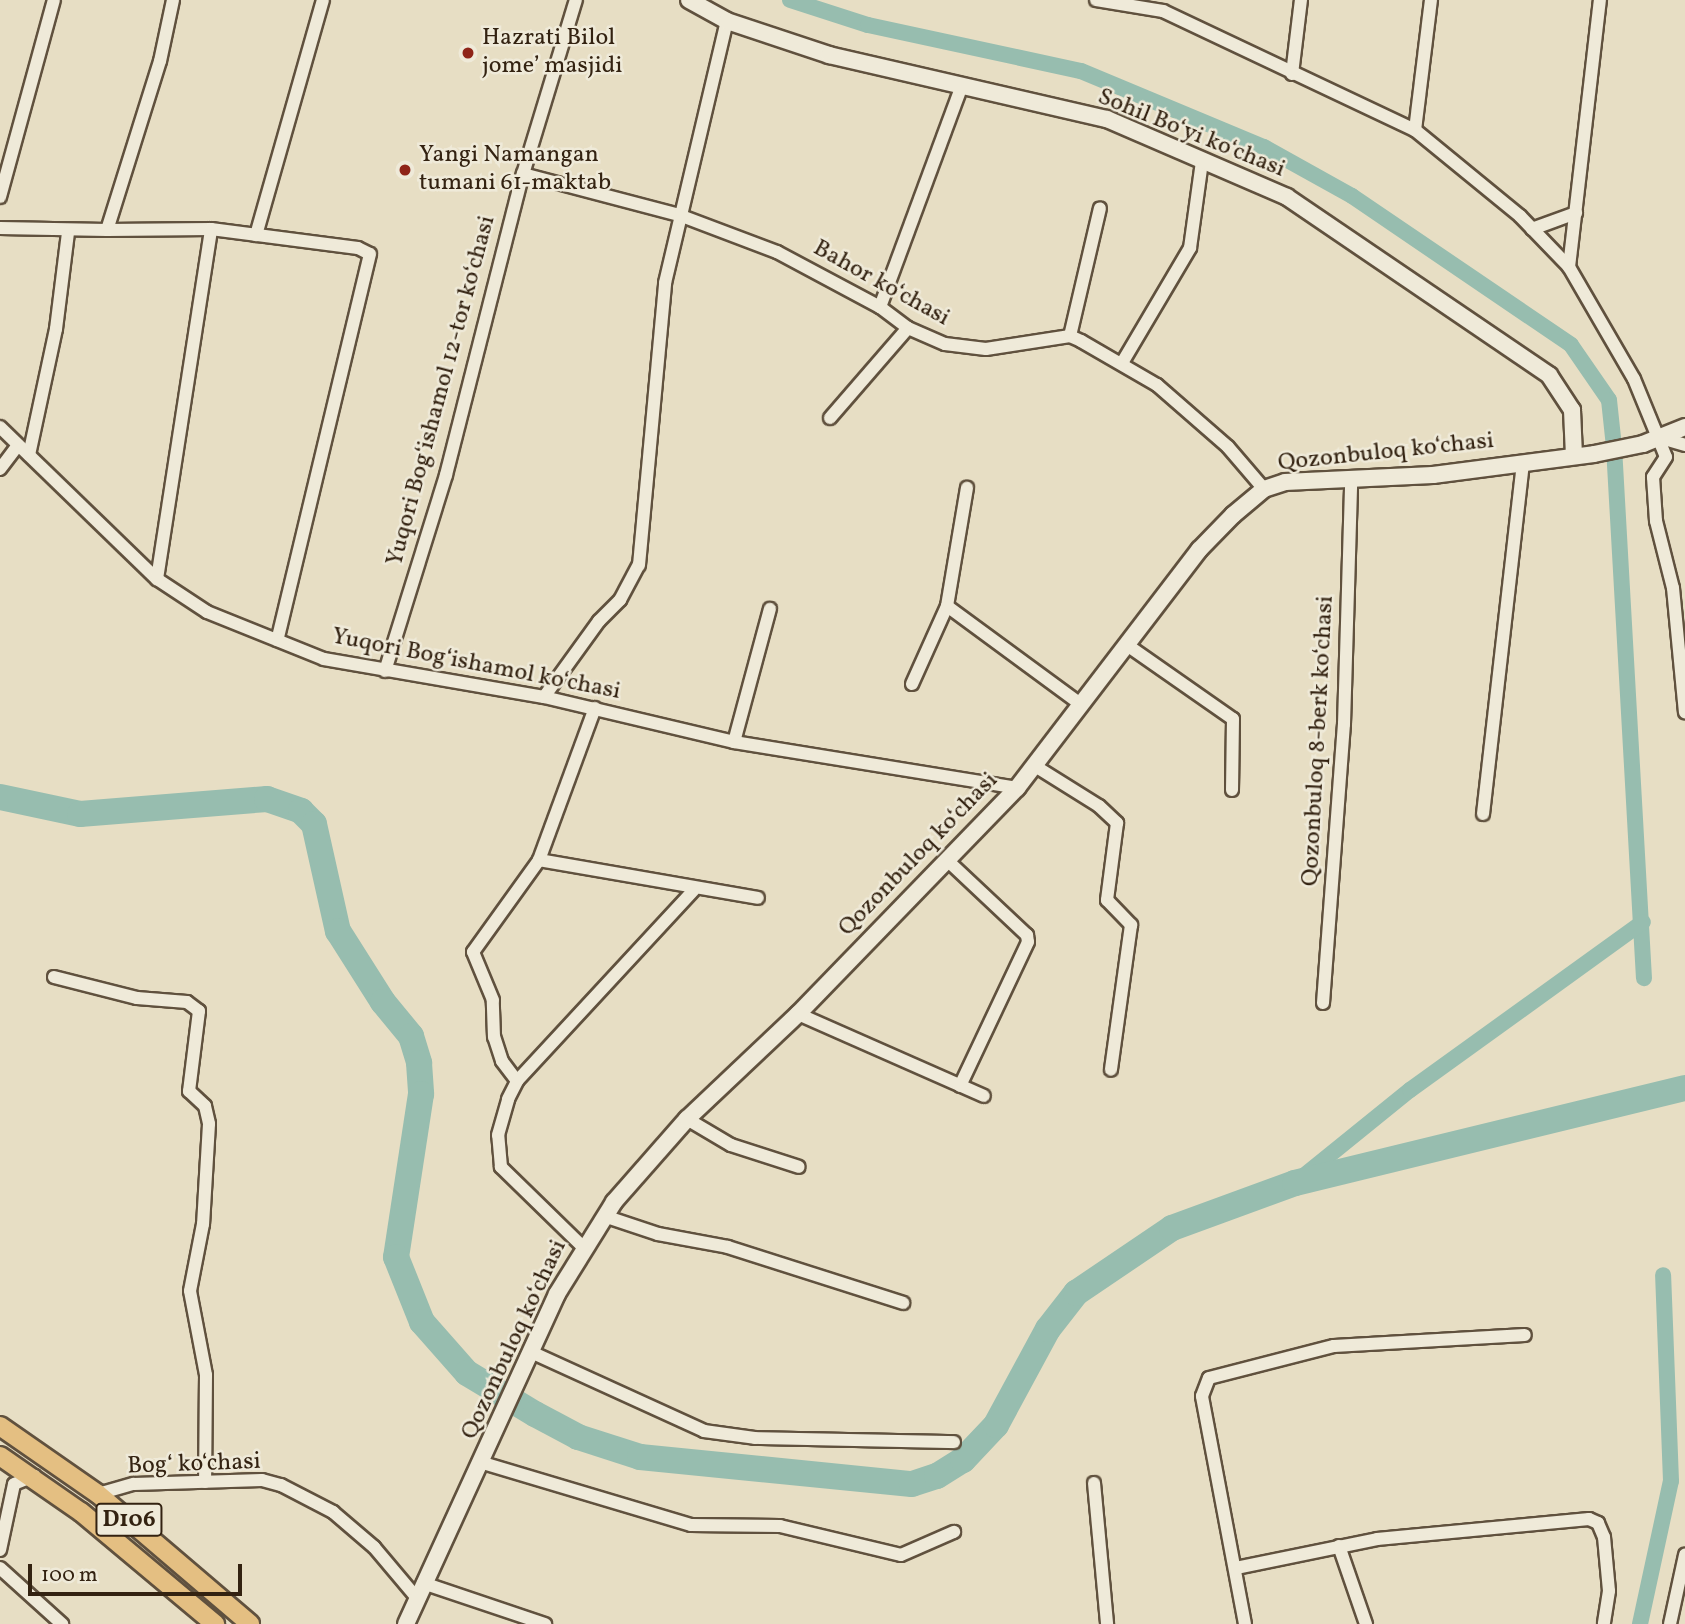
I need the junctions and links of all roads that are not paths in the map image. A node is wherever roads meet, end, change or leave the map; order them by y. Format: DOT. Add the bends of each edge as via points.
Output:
graph roads {
  1 [pos="54,0"];
  2 [pos="173,0"];
  3 [pos="323,0"];
  4 [pos="576,0"];
  5 [pos="690,0"];
  6 [pos="1096,0"];
  7 [pos="1301,0"];
  8 [pos="1431,0"];
  9 [pos="1600,0"];
  10 [pos="1164,6"];
  11 [pos="727,21"];
  12 [pos="1292,74"];
  13 [pos="962,85"];
  14 [pos="1415,130"];
  15 [pos="1202,161"];
  16 [pos="523,174"];
  17 [pos="0,197"];
  18 [pos="1100,208"];
  19 [pos="1576,214"];
  20 [pos="680,215"];
  21 [pos="0,228"];
  22 [pos="211,229"];
  23 [pos="1532,229"];
  24 [pos="107,230"];
  25 [pos="68,232"];
  26 [pos="257,235"];
  27 [pos="1569,267"];
  28 [pos="880,307"];
  29 [pos="908,328"];
  30 [pos="1070,336"];
  31 [pos="1122,363"];
  32 [pos="830,418"];
  33 [pos="0,427"];
  34 [pos="1685,427"];
  35 [pos="1661,438"];
  36 [pos="18,445"];
  37 [pos="1685,446"];
  38 [pos="29,455"];
  39 [pos="1574,456"];
  40 [pos="1523,462"];
  41 [pos="0,469"];
  42 [pos="1351,481"];
  43 [pos="967,488"];
  44 [pos="1264,489"];
  45 [pos="157,579"];
  46 [pos="947,606"];
  47 [pos="770,609"];
  48 [pos="277,640"];
  49 [pos="1127,645"];
  50 [pos="385,671"];
  51 [pos="912,684"];
  52 [pos="544,696"];
  53 [pos="1082,705"];
  54 [pos="595,708"];
  55 [pos="1685,712"];
  56 [pos="734,742"];
  57 [pos="1035,766"];
  58 [pos="1017,788"];
  59 [pos="1233,790"];
  60 [pos="1483,814"];
  61 [pos="539,860"];
  62 [pos="947,860"];
  63 [pos="694,890"];
  64 [pos="758,898"];
  65 [pos="54,977"];
  66 [pos="1323,1003"];
  67 [pos="798,1014"];
  68 [pos="1111,1070"];
  69 [pos="517,1081"];
  70 [pos="960,1086"];
  71 [pos="984,1096"];
  72 [pos="687,1119"];
  73 [pos="799,1167"];
  74 [pos="604,1216"];
  75 [pos="583,1247"];
  76 [pos="903,1303"];
  77 [pos="1525,1335"];
  78 [pos="530,1352"];
  79 [pos="0,1426"];
  80 [pos="954,1442"];
  81 [pos="0,1456"];
  82 [pos="483,1463"];
  83 [pos="34,1476"];
  84 [pos="205,1482"];
  85 [pos="1094,1483"];
  86 [pos="97,1494"];
  87 [pos="954,1532"];
  88 [pos="1339,1546"];
  89 [pos="0,1550"];
  90 [pos="1685,1555"];
  91 [pos="0,1568"];
  92 [pos="1236,1568"];
  93 [pos="420,1590"];
  94 [pos="62,1624"];
  95 [pos="215,1624"];
  96 [pos="250,1624"];
  97 [pos="406,1624"];
  98 [pos="545,1624"];
  99 [pos="1107,1624"];
  100 [pos="1245,1624"];
  101 [pos="1366,1624"];
  102 [pos="1604,1624"];
  103 [pos="1670,1624"];
  1 -- 17 [label="street"];
  2 -- 24 [label="street" via="160,61"];
  3 -- 26 [label="street"];
  4 -- 16 [label="street, Yuqori Bogʻishamol 12-tor koʻchasi"];
  5 -- 11 [label="main road, Sohil Boʻyi koʻchasi"];
  6 -- 10 [label="street"];
  7 -- 12 [label="street"];
  8 -- 14 [label="street"];
  9 -- 19 [label="street"];
  10 -- 12 [label="street"];
  11 -- 13 [label="main road, Sohil Boʻyi koʻchasi" via="829,55"];
  11 -- 20 [label="street"];
  12 -- 14 [label="street"];
  13 -- 15 [label="main road, Sohil Boʻyi koʻchasi" via="1107,119"];
  13 -- 28 [label="street"];
  14 -- 23 [label="street"];
  15 -- 31 [label="street" via="1190,248"];
  15 -- 39 [label="main road, Sohil Boʻyi koʻchasi" via="1287,197 1537,365 1570,402"];
  16 -- 20 [label="street, Bahor koʻchasi"];
  16 -- 50 [label="street, Yuqori Bogʻishamol 12-tor koʻchasi" via="446,475"];
  18 -- 30 [label="street"];
  19 -- 23 [label="street"];
  19 -- 27 [label="street"];
  20 -- 28 [label="street, Bahor koʻchasi" via="777,252"];
  20 -- 52 [label="street" via="665,283 639,565 620,600 598,621"];
  21 -- 25 [label="street"];
  22 -- 24 [label="street"];
  22 -- 26 [label="street"];
  22 -- 45 [label="street"];
  23 -- 27 [label="street"];
  24 -- 25 [label="street"];
  25 -- 38 [label="street" via="56,329"];
  26 -- 48 [label="street" via="358,247 370,254"];
  27 -- 35 [label="street" via="1634,379"];
  28 -- 29 [label="street, Bahor koʻchasi"];
  29 -- 30 [label="street, Bahor koʻchasi" via="946,344 986,349"];
  29 -- 32 [label="street"];
  30 -- 31 [label="street"];
  31 -- 44 [label="street" via="1157,385 1228,447"];
  33 -- 36 [label="street, Yuqori Bogʻishamol koʻchasi"];
  34 -- 35 [label="main road, Qozonbuloq koʻchasi"];
  35 -- 37 [label="street"];
  35 -- 39 [label="main road, Qozonbuloq koʻchasi"];
  35 -- 55 [label="street" via="1666,457 1653,477 1656,521 1673,587"];
  36 -- 38 [label="street, Yuqori Bogʻishamol koʻchasi"];
  36 -- 41 [label="street"];
  38 -- 45 [label="street, Yuqori Bogʻishamol koʻchasi"];
  39 -- 40 [label="main road, Qozonbuloq koʻchasi"];
  40 -- 42 [label="main road, Qozonbuloq koʻchasi"];
  40 -- 60 [label="street"];
  42 -- 44 [label="main road, Qozonbuloq koʻchasi" via="1285,482"];
  42 -- 66 [label="street, Qozonbuloq 8-berk koʻchasi" via="1344,724"];
  43 -- 46 [label="street"];
  44 -- 49 [label="main road, Qozonbuloq koʻchasi" via="1199,550"];
  45 -- 48 [label="street, Yuqori Bogʻishamol koʻchasi" via="206,611"];
  46 -- 51 [label="street"];
  46 -- 53 [label="street"];
  47 -- 56 [label="street"];
  48 -- 50 [label="street, Yuqori Bogʻishamol koʻchasi" via="324,659"];
  49 -- 53 [label="main road, Qozonbuloq koʻchasi"];
  49 -- 59 [label="street" via="1233,719"];
  50 -- 52 [label="street, Yuqori Bogʻishamol koʻchasi"];
  52 -- 54 [label="street, Yuqori Bogʻishamol koʻchasi"];
  53 -- 57 [label="main road, Qozonbuloq koʻchasi"];
  54 -- 56 [label="street, Yuqori Bogʻishamol koʻchasi"];
  54 -- 61 [label="street"];
  56 -- 58 [label="street, Yuqori Bogʻishamol koʻchasi"];
  57 -- 58 [label="main road, Qozonbuloq koʻchasi"];
  57 -- 68 [label="street" via="1100,806 1117,823 1107,901 1130,925"];
  58 -- 62 [label="main road, Qozonbuloq koʻchasi"];
  61 -- 63 [label="street"];
  61 -- 69 [label="street" via="473,952 493,1000 494,1037 502,1061"];
  62 -- 67 [label="main road, Qozonbuloq koʻchasi"];
  62 -- 70 [label="street" via="1027,934 1028,942"];
  63 -- 64 [label="street"];
  63 -- 69 [label="street"];
  65 -- 84 [label="street" via="137,998 196,1004 199,1011 189,1091 205,1106 209,1124 203,1224 190,1291 206,1375"];
  67 -- 70 [label="street"];
  67 -- 72 [label="main road, Qozonbuloq koʻchasi"];
  69 -- 75 [label="street" via="498,1135 501,1167"];
  70 -- 71 [label="street"];
  72 -- 73 [label="street" via="730,1145"];
  72 -- 74 [label="main road, Qozonbuloq koʻchasi"];
  74 -- 75 [label="main road, Qozonbuloq koʻchasi"];
  74 -- 76 [label="street" via="657,1234 729,1247"];
  75 -- 78 [label="main road, Qozonbuloq koʻchasi"];
  77 -- 92 [label="street" via="1334,1346 1209,1378 1202,1396"];
  78 -- 80 [label="street" via="704,1431 755,1438"];
  78 -- 82 [label="main road, Qozonbuloq koʻchasi"];
  79 -- 86 [label="main road, D106"];
  81 -- 83 [label="main road, D106"];
  82 -- 87 [label="street" via="691,1525 780,1526 901,1555"];
  82 -- 93 [label="main road, Qozonbuloq koʻchasi"];
  83 -- 89 [label="street" via="14,1484"];
  83 -- 95 [label="main road, D106"];
  84 -- 86 [label="street, Bogʻ koʻchasi" via="134,1484"];
  84 -- 93 [label="street, Bogʻ koʻchasi" via="262,1480 313,1500"];
  85 -- 99 [label="street"];
  86 -- 96 [label="main road, D106"];
  88 -- 92 [label="street"];
  88 -- 101 [label="street"];
  88 -- 102 [label="street" via="1462,1529 1594,1520 1604,1537 1609,1591"];
  90 -- 103 [label="street"];
  91 -- 94 [label="street"];
  92 -- 100 [label="street"];
  93 -- 97 [label="main road, Qozonbuloq koʻchasi"];
  93 -- 98 [label="street"];
}
